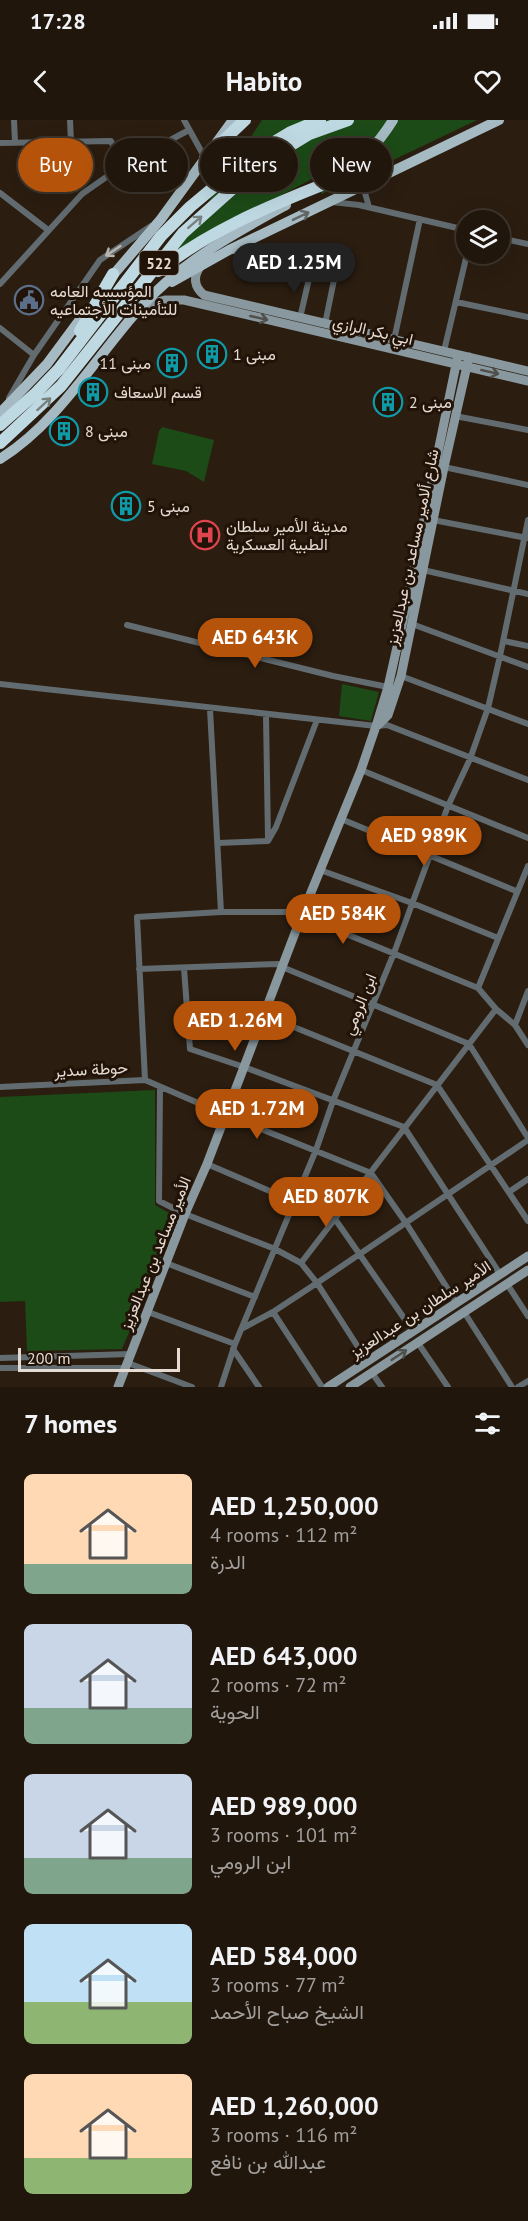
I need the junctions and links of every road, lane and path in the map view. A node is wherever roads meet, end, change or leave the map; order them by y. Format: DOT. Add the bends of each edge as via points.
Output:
graph roads {
  1 [pos="14,120"];
  2 [pos="70,120"];
  3 [pos="184,120"];
  4 [pos="233,120"];
  5 [pos="245,120"];
  6 [pos="320,120"];
  7 [pos="348,120"];
  8 [pos="393,120"];
  9 [pos="499,120"];
  10 [pos="189,130"];
  11 [pos="70,138"];
  12 [pos="174,138"];
  13 [pos="220,138"];
  14 [pos="226,138"];
  15 [pos="379,138"];
  16 [pos="15,142"];
  17 [pos="0,143"];
  18 [pos="200,149"];
  19 [pos="200,165"];
  20 [pos="392,172"];
  21 [pos="105,178"];
  22 [pos="310,190"];
  23 [pos="310,192"];
  24 [pos="350,192"];
  25 [pos="365,192"];
  26 [pos="0,194"];
  27 [pos="330,202"];
  28 [pos="369,207"];
  29 [pos="161,219"];
  30 [pos="420,219"];
  31 [pos="456,228"];
  32 [pos="48,230"];
  33 [pos="510,240"];
  34 [pos="528,244"];
  35 [pos="229,250"];
  36 [pos="465,264"];
  37 [pos="200,267"];
  38 [pos="113,274"];
  39 [pos="335,275"];
  40 [pos="0,284"];
  41 [pos="141,285"];
  42 [pos="156,292"];
  43 [pos="456,302"];
  44 [pos="141,307"];
  45 [pos="528,317"];
  46 [pos="300,318"];
  47 [pos="325,324"];
  48 [pos="0,328"];
  49 [pos="394,340"];
  50 [pos="444,351"];
  51 [pos="34,355"];
  52 [pos="470,357"];
  53 [pos="457,360"];
  54 [pos="467,367"];
  55 [pos="59,369"];
  56 [pos="528,370"];
  57 [pos="528,381"];
  58 [pos="0,413"];
  59 [pos="455,416"];
  60 [pos="0,425"];
  61 [pos="528,430"];
  62 [pos="0,442"];
  63 [pos="0,459"];
  64 [pos="444,467"];
  65 [pos="528,485"];
  66 [pos="433,520"];
  67 [pos="528,520"];
  68 [pos="526,538"];
  69 [pos="423,570"];
  70 [pos="415,587"];
  71 [pos="513,590"];
  72 [pos="528,594"];
  73 [pos="412,624"];
  74 [pos="127,626"];
  75 [pos="504,641"];
  76 [pos="528,646"];
  77 [pos="500,656"];
  78 [pos="528,667"];
  79 [pos="401,676"];
  80 [pos="0,684"];
  81 [pos="388,687"];
  82 [pos="488,708"];
  83 [pos="210,709"];
  84 [pos="266,715"];
  85 [pos="317,720"];
  86 [pos="528,724"];
  87 [pos="376,726"];
  88 [pos="470,759"];
  89 [pos="361,770"];
  90 [pos="528,780"];
  91 [pos="448,806"];
  92 [pos="341,819"];
  93 [pos="528,838"];
  94 [pos="268,841"];
  95 [pos="218,843"];
  96 [pos="429,856"];
  97 [pos="528,866"];
  98 [pos="320,870"];
  99 [pos="526,878"];
  100 [pos="516,891"];
  101 [pos="412,903"];
  102 [pos="221,912"];
  103 [pos="303,912"];
  104 [pos="498,938"];
  105 [pos="394,953"];
  106 [pos="184,968"];
  107 [pos="282,968"];
  108 [pos="139,969"];
  109 [pos="478,988"];
  110 [pos="528,991"];
  111 [pos="373,1003"];
  112 [pos="496,1009"];
  113 [pos="264,1015"];
  114 [pos="515,1024"];
  115 [pos="525,1034"];
  116 [pos="469,1044"];
  117 [pos="528,1045"];
  118 [pos="354,1052"];
  119 [pos="244,1067"];
  120 [pos="145,1080"];
  121 [pos="436,1085"];
  122 [pos="0,1087"];
  123 [pos="160,1087"];
  124 [pos="333,1101"];
  125 [pos="226,1115"];
  126 [pos="404,1127"];
  127 [pos="528,1139"];
  128 [pos="316,1150"];
  129 [pos="207,1164"];
  130 [pos="491,1166"];
  131 [pos="371,1173"];
  132 [pos="528,1179"];
  133 [pos="509,1192"];
  134 [pos="447,1195"];
  135 [pos="294,1200"];
  136 [pos="185,1214"];
  137 [pos="336,1219"];
  138 [pos="527,1219"];
  139 [pos="406,1223"];
  140 [pos="275,1249"];
  141 [pos="360,1253"];
  142 [pos="528,1256"];
  143 [pos="166,1263"];
  144 [pos="301,1263"];
  145 [pos="528,1270"];
  146 [pos="500,1274"];
  147 [pos="317,1283"];
  148 [pos="507,1284"];
  149 [pos="255,1297"];
  150 [pos="456,1302"];
  151 [pos="148,1312"];
  152 [pos="273,1312"];
  153 [pos="464,1312"];
  154 [pos="528,1316"];
  155 [pos="243,1328"];
  156 [pos="413,1331"];
  157 [pos="418,1343"];
  158 [pos="234,1346"];
  159 [pos="0,1358"];
  160 [pos="368,1361"];
  161 [pos="128,1362"];
  162 [pos="0,1368"];
  163 [pos="372,1373"];
  164 [pos="528,1381"];
  165 [pos="118,1387"];
  166 [pos="192,1387"];
  167 [pos="221,1387"];
  168 [pos="259,1387"];
  169 [pos="322,1387"];
  170 [pos="328,1387"];
  171 [pos="350,1387"];
  172 [pos="382,1387"];
  173 [pos="448,1387"];
  174 [pos="512,1387"];
  175 [pos="518,1387"];
  1 -- 16 [label="street"];
  2 -- 11 [label="street"];
  3 -- 10 [label="street"];
  4 -- 13 [label="main road"];
  5 -- 14 [label="highway"];
  6 -- 55 [label="highway, 522" via="251,156 190,207 161,236"];
  41 -- 7 [label="highway, 522, one-way" via="183,233 249,174 309,134"];
  8 -- 15 [label="main road"];
  9 -- 20 [label="main road"];
  10 -- 12 [label="street"];
  10 -- 18 [label="street"];
  16 -- 17 [label="street"];
  19 -- 29 [label="main road"];
  21 -- 32 [label="street" via="82,194"];
  22 -- 41 [label="highway" via="217,232 181,253"];
  23 -- 42 [label="main road" via="198,256"];
  24 -- 27 [label="main road"];
  25 -- 28 [label="street"];
  26 -- 32 [label="street"];
  27 -- 28 [label="street"];
  35 -- 27 [label="main road, one-way"];
  28 -- 30 [label="street"];
  29 -- 38 [label="main road"];
  29 -- 51 [label="street, one-way" via="100,260"];
  30 -- 31 [label="street"];
  30 -- 49 [label="street"];
  32 -- 40 [label="street"];
  33 -- 34 [label="street"];
  35 -- 37 [label="main road"];
  35 -- 46 [label="street" via="311,270"];
  36 -- 43 [label="street"];
  37 -- 42 [label="main road"];
  37 -- 46 [label="street, ابي بكر الرازي" via="196,287 204,295"];
  38 -- 55 [label="highway"];
  38 -- 58 [label="main road" via="48,364"];
  39 -- 47 [label="street"];
  62 -- 41 [label="highway, 522, one-way" via="61,386"];
  42 -- 44 [label="main road"];
  43 -- 45 [label="street"];
  43 -- 50 [label="street"];
  44 -- 53 [label="street, ابي بكر الرازي, one-way" via="165,300 184,300"];
  44 -- 63 [label="main road" via="70,394 36,430"];
  46 -- 47 [label="street, ابي بكر الرازي"];
  47 -- 49 [label="street, ابي بكر الرازي"];
  48 -- 51 [label="street"];
  49 -- 50 [label="street, ابي بكر الرازي"];
  50 -- 53 [label="street, ابي بكر الرازي"];
  51 -- 58 [label="street"];
  52 -- 53 [label="street, ابي بكر الرازي"];
  52 -- 54 [label="street, شارع ألامير مساعد بن عبدالعزيز"];
  52 -- 56 [label="street, ابي بكر الرازي"];
  53 -- 54 [label="street, ابي بكر الرازي"];
  53 -- 70 [label="street, شارع ألامير مساعد بن عبدالعزيز"];
  54 -- 57 [label="street, ابي بكر الرازي, one-way"];
  54 -- 59 [label="street, شارع ألامير مساعد بن عبدالعزيز"];
  55 -- 60 [label="highway"];
  59 -- 61 [label="street"];
  59 -- 64 [label="street, شارع ألامير مساعد بن عبدالعزيز"];
  64 -- 65 [label="street"];
  64 -- 66 [label="street, شارع ألامير مساعد بن عبدالعزيز"];
  66 -- 68 [label="street"];
  66 -- 69 [label="street, شارع ألامير مساعد بن عبدالعزيز"];
  67 -- 68 [label="street, ابن الرومي"];
  68 -- 71 [label="street, ابن الرومي"];
  69 -- 70 [label="street, شارع ألامير مساعد بن عبدالعزيز"];
  69 -- 71 [label="street"];
  70 -- 73 [label="street, شارع ألامير مساعد بن عبدالعزيز"];
  70 -- 81 [label="street"];
  71 -- 72 [label="street"];
  71 -- 75 [label="street, ابن الرومي"];
  73 -- 77 [label="street"];
  73 -- 79 [label="street, شارع ألامير مساعد بن عبدالعزيز"];
  74 -- 81 [label="street"];
  75 -- 76 [label="street"];
  75 -- 77 [label="street, ابن الرومي"];
  77 -- 78 [label="street"];
  77 -- 82 [label="street, ابن الرومي"];
  79 -- 82 [label="street"];
  79 -- 87 [label="street, شارع ألامير مساعد بن عبدالعزيز" via="388,715"];
  80 -- 83 [label="street"];
  81 -- 87 [label="street"];
  82 -- 86 [label="street"];
  82 -- 88 [label="street, ابن الرومي"];
  83 -- 84 [label="street"];
  83 -- 95 [label="street"];
  84 -- 85 [label="street"];
  84 -- 94 [label="street"];
  85 -- 87 [label="street"];
  85 -- 94 [label="street"];
  87 -- 88 [label="street" via="387,725"];
  87 -- 89 [label="street, الأمير مساعد بن عبدالعزيز"];
  88 -- 90 [label="street"];
  88 -- 91 [label="street, ابن الرومي"];
  89 -- 91 [label="street"];
  89 -- 92 [label="street, الأمير مساعد بن عبدالعزيز"];
  91 -- 93 [label="street"];
  91 -- 96 [label="street, ابن الرومي"];
  92 -- 96 [label="street"];
  92 -- 98 [label="street, الأمير مساعد بن عبدالعزيز"];
  94 -- 95 [label="street"];
  95 -- 102 [label="street"];
  96 -- 100 [label="street"];
  96 -- 101 [label="street, ابن الرومي"];
  97 -- 99 [label="street"];
  98 -- 101 [label="street"];
  98 -- 103 [label="street, الأمير مساعد بن عبدالعزيز"];
  99 -- 100 [label="street"];
  100 -- 104 [label="street"];
  101 -- 104 [label="street"];
  101 -- 105 [label="street, ابن الرومي"];
  102 -- 103 [label="street"];
  102 -- 108 [label="street" via="137,917"];
  103 -- 105 [label="street" via="307,918"];
  103 -- 107 [label="street, الأمير مساعد بن عبدالعزيز"];
  104 -- 109 [label="street"];
  105 -- 109 [label="street"];
  105 -- 111 [label="street, ابن الرومي"];
  106 -- 107 [label="street" via="278,964"];
  106 -- 108 [label="street"];
  106 -- 119 [label="street" via="190,1049"];
  107 -- 111 [label="street"];
  107 -- 113 [label="street, الأمير مساعد بن عبدالعزيز"];
  108 -- 120 [label="street"];
  109 -- 112 [label="street"];
  110 -- 114 [label="street"];
  111 -- 116 [label="street"];
  111 -- 118 [label="street, ابن الرومي"];
  112 -- 114 [label="street"];
  112 -- 116 [label="street"];
  113 -- 118 [label="street"];
  113 -- 119 [label="street, الأمير مساعد بن عبدالعزيز"];
  114 -- 115 [label="street"];
  115 -- 117 [label="street"];
  116 -- 121 [label="street"];
  116 -- 127 [label="street"];
  118 -- 121 [label="street"];
  118 -- 124 [label="street, ابن الرومي"];
  119 -- 124 [label="street"];
  119 -- 125 [label="street, الأمير مساعد بن عبدالعزيز"];
  120 -- 122 [label="street, حوطة سدير"];
  120 -- 123 [label="street, حوطة سدير"];
  121 -- 126 [label="street"];
  121 -- 130 [label="street"];
  123 -- 125 [label="street, حوطة سدير"];
  123 -- 136 [label="street" via="159,1201"];
  124 -- 126 [label="street"];
  124 -- 128 [label="street, ابن الرومي"];
  125 -- 128 [label="street, حوطة سدير"];
  125 -- 129 [label="street, الأمير مساعد بن عبدالعزيز"];
  126 -- 131 [label="street"];
  126 -- 134 [label="street"];
  127 -- 130 [label="street"];
  128 -- 131 [label="street, حوطة سدير"];
  128 -- 135 [label="street, ابن الرومي"];
  129 -- 135 [label="street"];
  129 -- 136 [label="street, الأمير مساعد بن عبدالعزيز"];
  130 -- 133 [label="street"];
  130 -- 134 [label="street"];
  131 -- 137 [label="street"];
  131 -- 139 [label="street"];
  132 -- 133 [label="street"];
  133 -- 138 [label="street"];
  134 -- 139 [label="street"];
  134 -- 146 [label="street"];
  135 -- 137 [label="street"];
  135 -- 140 [label="street, ابن الرومي"];
  136 -- 140 [label="street"];
  136 -- 143 [label="street, الأمير مساعد بن عبدالعزيز"];
  137 -- 141 [label="street"];
  137 -- 144 [label="street"];
  139 -- 141 [label="street"];
  139 -- 150 [label="street"];
  140 -- 144 [label="street"];
  140 -- 149 [label="street, ابن الرومي"];
  141 -- 147 [label="street"];
  141 -- 156 [label="street"];
  142 -- 146 [label="street, الأمير سلطان بن عبدالعزيز"];
  143 -- 149 [label="street"];
  143 -- 151 [label="street, الأمير مساعد بن عبدالعزيز"];
  144 -- 147 [label="street"];
  145 -- 148 [label="street, الأمير سلطان بن عبدالعزيز"];
  146 -- 150 [label="street, الأمير سلطان بن عبدالعزيز"];
  147 -- 152 [label="street"];
  147 -- 160 [label="street"];
  148 -- 153 [label="street, الأمير سلطان بن عبدالعزيز"];
  148 -- 154 [label="street"];
  149 -- 155 [label="street, ابن الرومي"];
  150 -- 156 [label="street, الأمير سلطان بن عبدالعزيز"];
  151 -- 158 [label="street"];
  151 -- 161 [label="street, الأمير مساعد بن عبدالعزيز"];
  152 -- 155 [label="street"];
  152 -- 169 [label="street"];
  153 -- 157 [label="street, الأمير سلطان بن عبدالعزيز"];
  153 -- 174 [label="street"];
  155 -- 158 [label="street, ابن الرومي"];
  156 -- 160 [label="street, الأمير سلطان بن عبدالعزيز"];
  163 -- 157 [label="street, الأمير سلطان بن عبدالعزيز, one-way"];
  157 -- 173 [label="street"];
  158 -- 167 [label="street, ابن الرومي"];
  158 -- 168 [label="street"];
  159 -- 161 [label="street"];
  160 -- 170 [label="street, الأمير سلطان بن عبدالعزيز"];
  161 -- 162 [label="street"];
  161 -- 165 [label="street, الأمير مساعد بن عبدالعزيز"];
  161 -- 166 [label="street"];
  163 -- 171 [label="street, الأمير سلطان بن عبدالعزيز"];
  163 -- 172 [label="street"];
  164 -- 175 [label="street"];
}
